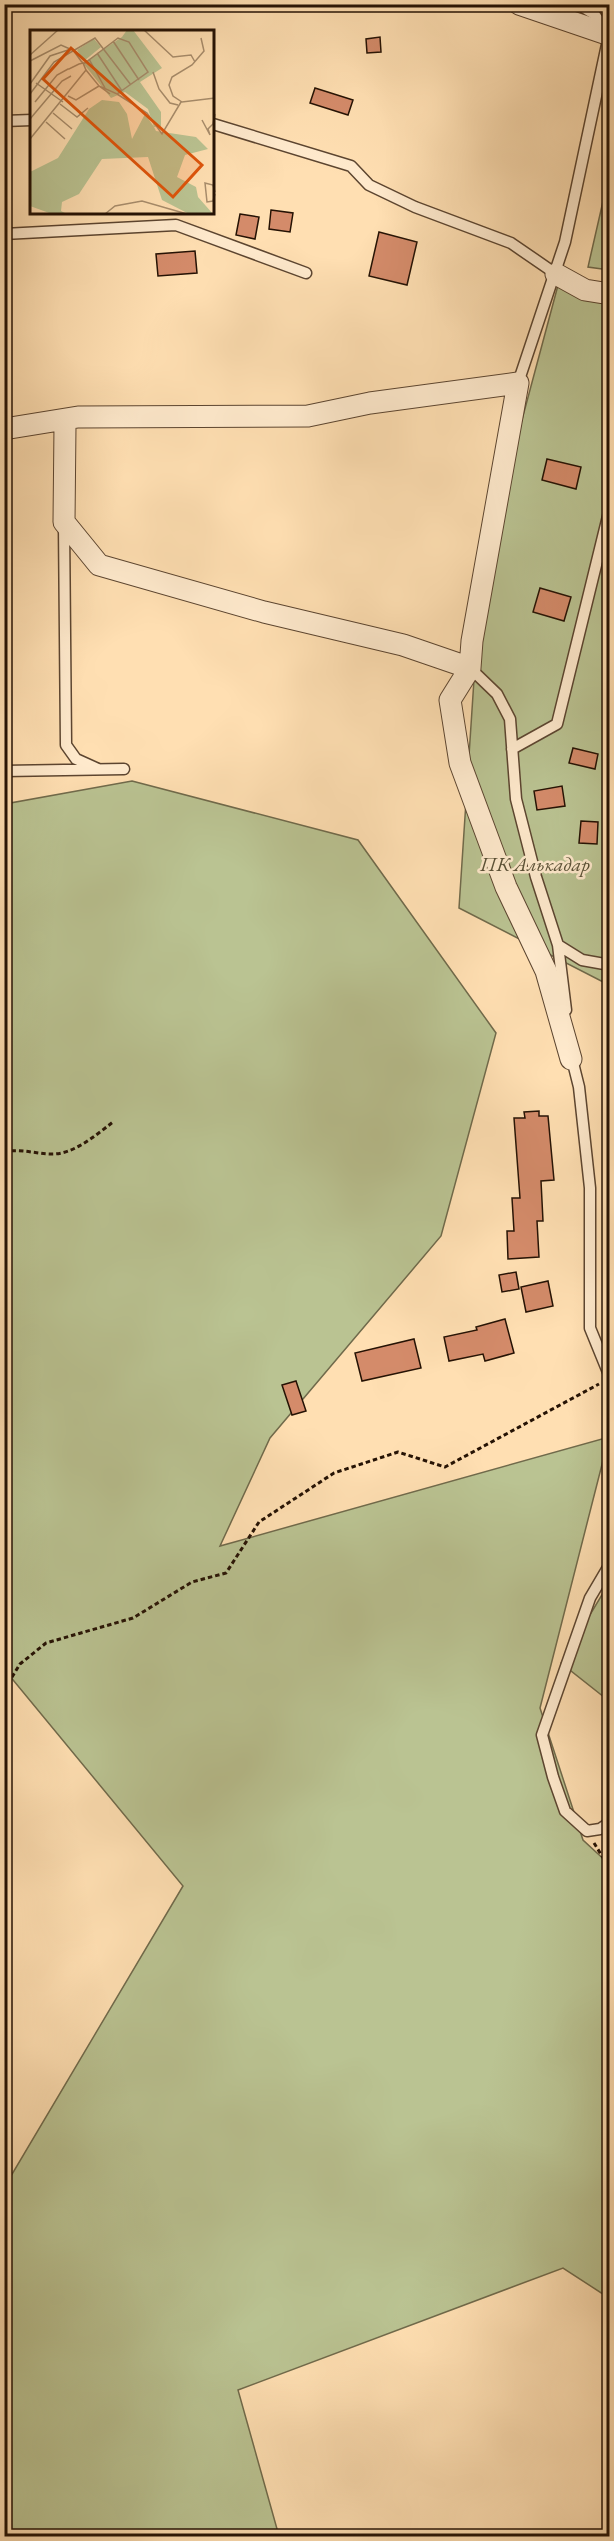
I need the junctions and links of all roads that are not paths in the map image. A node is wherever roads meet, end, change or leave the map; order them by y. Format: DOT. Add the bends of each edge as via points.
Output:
graph roads {
  1 [pos="519,4"];
  2 [pos="578,4"];
  3 [pos="593,9"];
  4 [pos="609,35"];
  5 [pos="30,120"];
  6 [pos="4,121"];
  7 [pos="214,124"];
  8 [pos="4,234"];
  9 [pos="306,273"];
  10 [pos="556,274"];
  11 [pos="609,294"];
  12 [pos="518,383"];
  13 [pos="65,426"];
  14 [pos="4,429"];
  15 [pos="609,508"];
  16 [pos="64,522"];
  17 [pos="470,668"];
  18 [pos="512,749"];
  19 [pos="98,769"];
  20 [pos="124,769"];
  21 [pos="4,771"];
  22 [pos="558,945"];
  23 [pos="609,965"];
  24 [pos="571,1059"];
  25 [pos="609,1377"];
  26 [pos="609,1564"];
  27 [pos="609,1822"];
  1 -- 4 [label="street"];
  2 -- 3 [label="lane"];
  3 -- 4 [label="lane"];
  4 -- 10 [label="lane"];
  5 -- 6 [label="lane"];
  7 -- 10 [label="lane" via="351,166 369,185 511,243"];
  8 -- 9 [label="lane" via="176,225"];
  10 -- 11 [label="street" via="585,290"];
  10 -- 12 [label="lane"];
  12 -- 14 [label="street" via="370,403 308,416 78,417"];
  12 -- 17 [label="street"];
  13 -- 16 [label="street"];
  15 -- 18 [label="lane" via="557,724"];
  16 -- 17 [label="street" via="99,565 264,612 403,645"];
  16 -- 19 [label="lane" via="66,745 76,759"];
  17 -- 18 [label="lane" via="497,694 510,720"];
  17 -- 24 [label="street" via="450,700 460,763 506,887 546,971"];
  18 -- 22 [label="lane" via="516,799"];
  19 -- 20 [label="lane"];
  19 -- 21 [label="lane"];
  22 -- 23 [label="lane" via="582,960"];
  22 -- 24 [label="lane"];
  24 -- 25 [label="lane" via="579,1088 590,1188 590,1328"];
  26 -- 27 [label="lane" via="590,1598 542,1735 565,1811 588,1831"];
}
